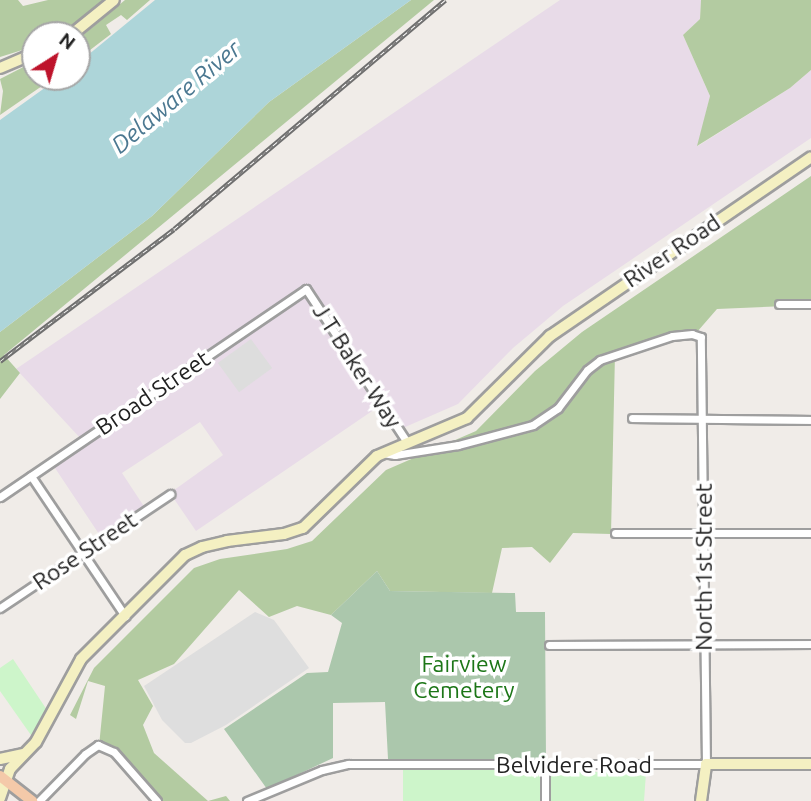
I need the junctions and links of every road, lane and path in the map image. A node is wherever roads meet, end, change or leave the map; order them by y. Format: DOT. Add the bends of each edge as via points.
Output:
graph roads {
  1 [pos="114,0"];
  2 [pos="88,21"];
  3 [pos="21,59"];
  4 [pos="0,68"];
  5 [pos="811,157"];
  6 [pos="306,289"];
  7 [pos="779,304"];
  8 [pos="811,304"];
  9 [pos="632,418"];
  10 [pos="704,420"];
  11 [pos="811,420"];
  12 [pos="407,442"];
  13 [pos="382,453"];
  14 [pos="31,476"];
  15 [pos="170,494"];
  16 [pos="0,496"];
  17 [pos="615,533"];
  18 [pos="811,533"];
  19 [pos="704,534"];
  20 [pos="83,553"];
  21 [pos="0,608"];
  22 [pos="125,616"];
  23 [pos="704,644"];
  24 [pos="811,644"];
  25 [pos="549,645"];
  26 [pos="23,754"];
  27 [pos="0,759"];
  28 [pos="706,764"];
  29 [pos="811,764"];
  30 [pos="545,766"];
  31 [pos="3,779"];
  32 [pos="0,798"];
  33 [pos="32,801"];
  34 [pos="39,801"];
  35 [pos="157,801"];
  36 [pos="247,801"];
  37 [pos="545,801"];
  38 [pos="701,801"];
  1 -- 2 [label="street"];
  3 -- 4 [label="street"];
  5 -- 12 [label="street, River Road" via="573,319 467,418"];
  6 -- 12 [label="street, J T Baker Way"];
  6 -- 14 [label="street, Broad Street"];
  7 -- 8 [label="street"];
  9 -- 10 [label="street"];
  10 -- 11 [label="street"];
  10 -- 13 [label="street, North 1st Street" via="703,343 698,335 672,336 600,360 558,408 533,425 458,445 395,456"];
  10 -- 19 [label="street, North 1st Street"];
  12 -- 13 [label="street, River Road"];
  13 -- 22 [label="street, River Road" via="303,528 194,550 170,568"];
  14 -- 16 [label="street, Broad Street"];
  14 -- 20 [label="street"];
  15 -- 20 [label="street, Rose Street"];
  17 -- 19 [label="street"];
  18 -- 19 [label="street"];
  19 -- 23 [label="street, North 1st Street"];
  20 -- 21 [label="street, Rose Street"];
  20 -- 22 [label="street"];
  22 -- 26 [label="street, River Road" via="81,659 36,742"];
  23 -- 24 [label="street"];
  23 -- 25 [label="street"];
  23 -- 28 [label="street, North 1st Street"];
  26 -- 27 [label="street"];
  26 -- 31 [label="street, River Road"];
  28 -- 29 [label="street, Belvidere Road"];
  28 -- 30 [label="street, Belvidere Road"];
  28 -- 38 [label="street, North 1st Street"];
  30 -- 36 [label="street, Belvidere Road" via="338,766"];
  30 -- 37 [label="street"];
  31 -- 32 [label="street, River Road"];
  31 -- 33 [label="main road"];
  34 -- 35 [label="street" via="98,746 114,752"];
}
